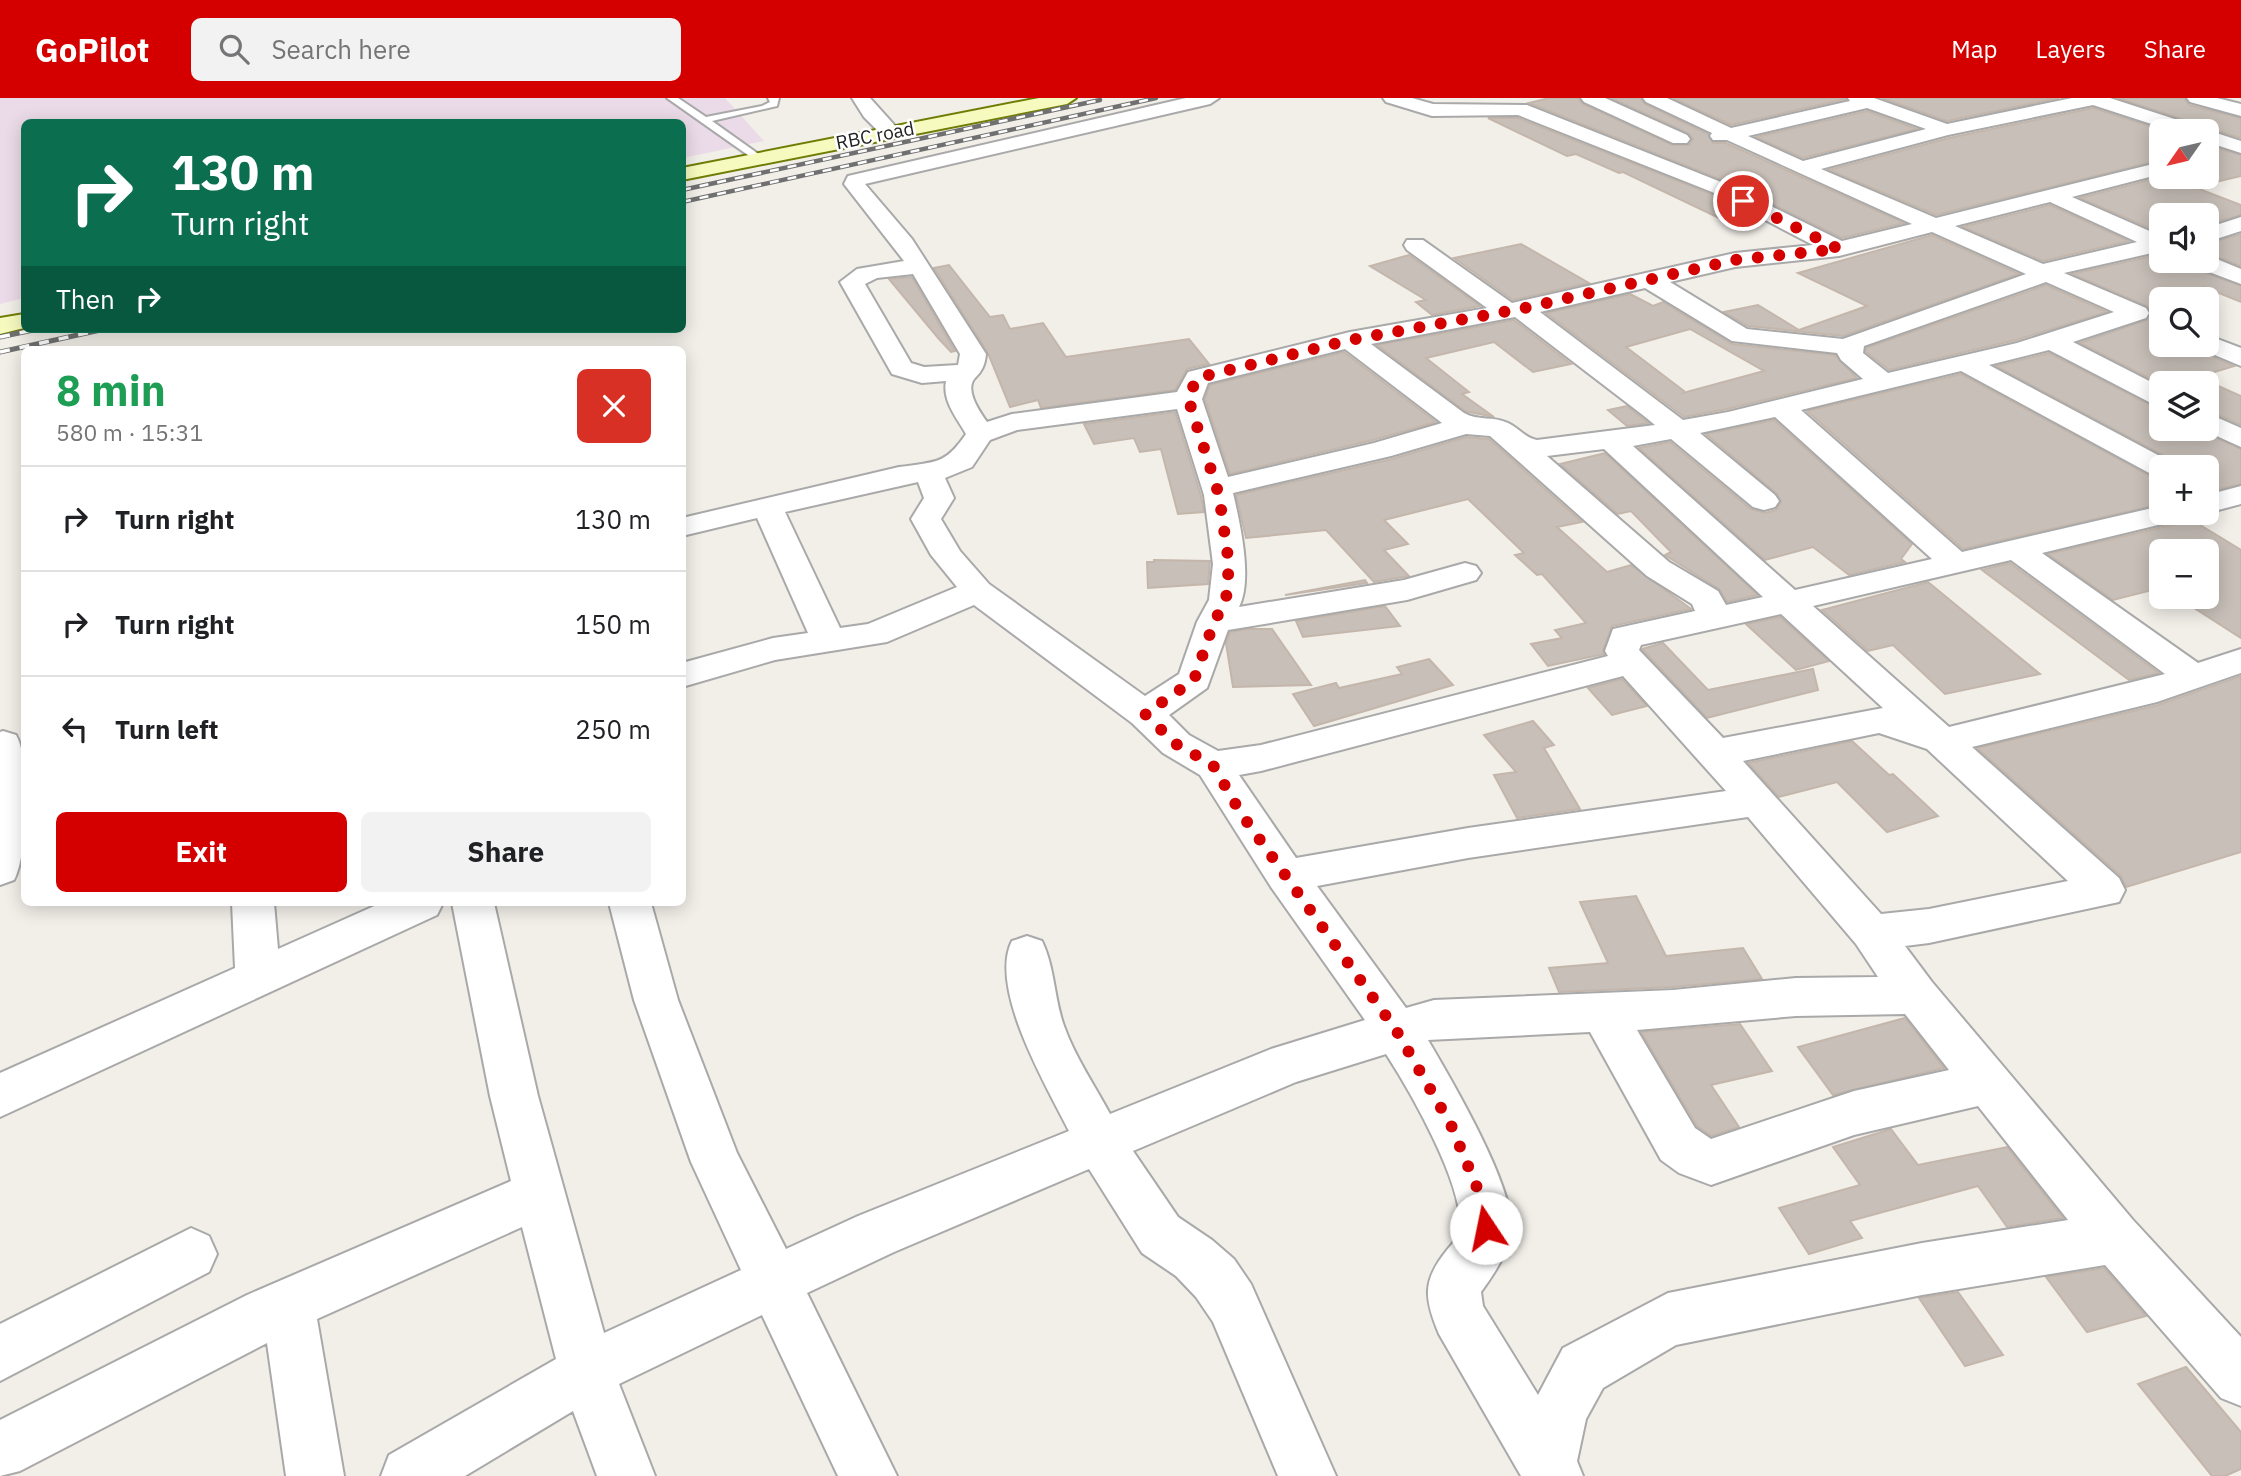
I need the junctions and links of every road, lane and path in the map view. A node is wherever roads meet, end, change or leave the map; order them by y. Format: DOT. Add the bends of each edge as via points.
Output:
graph roads {
  1 [pos="671,98"];
  2 [pos="773,98"];
  3 [pos="861,98"];
  4 [pos="1068,98"];
  5 [pos="1210,98"];
  6 [pos="1392,98"];
  7 [pos="1590,98"];
  8 [pos="2094,98"];
  9 [pos="2196,98"];
  10 [pos="1862,100"];
  11 [pos="1704,101"];
  12 [pos="1662,103"];
  13 [pos="2241,110"];
  14 [pos="2156,119"];
  15 [pos="704,120"];
  16 [pos="1947,130"];
  17 [pos="890,132"];
  18 [pos="1727,134"];
  19 [pos="2219,140"];
  20 [pos="1688,142"];
  21 [pos="2241,147"];
  22 [pos="2219,153"];
  23 [pos="1635,154"];
  24 [pos="759,158"];
  25 [pos="1801,168"];
  26 [pos="2149,171"];
  27 [pos="686,173"];
  28 [pos="2053,195"];
  29 [pos="2241,224"];
  30 [pos="1934,225"];
  31 [pos="2219,231"];
  32 [pos="2149,239"];
  33 [pos="1415,245"];
  34 [pos="2149,247"];
  35 [pos="1839,249"];
  36 [pos="919,266"];
  37 [pos="2219,268"];
  38 [pos="2045,273"];
  39 [pos="2241,277"];
  40 [pos="1648,279"];
  41 [pos="1513,310"];
  42 [pos="2137,313"];
  43 [pos="2149,318"];
  44 [pos="21,322"];
  45 [pos="0,326"];
  46 [pos="1350,340"];
  47 [pos="2054,342"];
  48 [pos="1850,347"];
  49 [pos="2219,348"];
  50 [pos="2241,358"];
  51 [pos="1964,362"];
  52 [pos="969,372"];
  53 [pos="1883,382"];
  54 [pos="2149,391"];
  55 [pos="1188,398"];
  56 [pos="1782,407"];
  57 [pos="1465,425"];
  58 [pos="2219,427"];
  59 [pos="1674,429"];
  60 [pos="980,434"];
  61 [pos="2241,439"];
  62 [pos="1610,440"];
  63 [pos="1519,445"];
  64 [pos="2149,462"];
  65 [pos="928,472"];
  66 [pos="1217,488"];
  67 [pos="1764,501"];
  68 [pos="767,506"];
  69 [pos="2149,518"];
  70 [pos="686,526"];
  71 [pos="2016,549"];
  72 [pos="1956,563"];
  73 [pos="1465,573"];
  74 [pos="977,591"];
  75 [pos="1787,602"];
  76 [pos="1715,618"];
  77 [pos="1214,622"];
  78 [pos="829,641"];
  79 [pos="2241,661"];
  80 [pos="1630,662"];
  81 [pos="686,674"];
  82 [pos="2194,678"];
  83 [pos="1145,714"];
  84 [pos="1944,741"];
  85 [pos="9,742"];
  86 [pos="1715,753"];
  87 [pos="1213,765"];
  88 [pos="1756,800"];
  89 [pos="0,869"];
  90 [pos="1286,876"];
  91 [pos="253,906"];
  92 [pos="415,906"];
  93 [pos="474,906"];
  94 [pos="632,906"];
  95 [pos="1871,932"];
  96 [pos="1027,954"];
  97 [pos="258,978"];
  98 [pos="1916,995"];
  99 [pos="1603,1012"];
  100 [pos="1396,1030"];
  101 [pos="1988,1083"];
  102 [pos="0,1096"];
  103 [pos="1099,1141"];
  104 [pos="539,1194"];
  105 [pos="2115,1238"];
  106 [pos="191,1254"];
  107 [pos="775,1282"];
  108 [pos="288,1304"];
  109 [pos="0,1353"];
  110 [pos="587,1372"];
  111 [pos="2241,1378"];
  112 [pos="0,1451"];
  113 [pos="1550,1470"];
  114 [pos="315,1476"];
  115 [pos="410,1476"];
  116 [pos="626,1476"];
  117 [pos="868,1476"];
  118 [pos="1307,1476"];
  1 -- 15 [label="lane"];
  2 -- 15 [label="lane" via="774,104 765,108"];
  3 -- 17 [label="street"];
  4 -- 17 [label="street, RBC road"];
  5 -- 36 [label="street" via="855,180"];
  6 -- 23 [label="street" via="1432,110 1520,109"];
  7 -- 20 [label="street"];
  8 -- 14 [label="street"];
  8 -- 16 [label="street"];
  9 -- 13 [label="street"];
  10 -- 16 [label="street"];
  10 -- 18 [label="street" via="1811,117"];
  11 -- 12 [label="street"];
  12 -- 18 [label="street"];
  15 -- 24 [label="lane"];
  16 -- 25 [label="street"];
  17 -- 24 [label="street, RBC road"];
  18 -- 20 [label="street"];
  18 -- 25 [label="street"];
  19 -- 21 [label="street"];
  20 -- 23 [label="street"];
  21 -- 22 [label="street"];
  23 -- 35 [label="street" via="1719,188"];
  24 -- 27 [label="street, RBC road"];
  25 -- 30 [label="street"];
  26 -- 28 [label="street"];
  28 -- 30 [label="street"];
  28 -- 32 [label="street"];
  29 -- 31 [label="street"];
  30 -- 35 [label="street"];
  30 -- 38 [label="street"];
  33 -- 41 [label="street"];
  34 -- 38 [label="street"];
  35 -- 40 [label="street" via="1735,260"];
  36 -- 52 [label="street" via="973,354"];
  36 -- 52 [label="street" via="869,274 852,282 901,368 922,375"];
  37 -- 39 [label="street"];
  38 -- 42 [label="street"];
  38 -- 48 [label="street"];
  40 -- 41 [label="street"];
  40 -- 48 [label="street" via="1741,337"];
  41 -- 46 [label="street"];
  41 -- 59 [label="street"];
  42 -- 43 [label="street"];
  42 -- 47 [label="street"];
  44 -- 45 [label="street"];
  46 -- 55 [label="street" via="1197,378"];
  46 -- 57 [label="street"];
  47 -- 51 [label="street"];
  47 -- 54 [label="street"];
  48 -- 53 [label="street" via="1850,355"];
  49 -- 50 [label="street"];
  51 -- 53 [label="street"];
  51 -- 64 [label="street"];
  52 -- 60 [label="street" via="959,384 961,401"];
  53 -- 56 [label="street"];
  55 -- 60 [label="street" via="1012,422"];
  55 -- 66 [label="street"];
  56 -- 59 [label="street"];
  56 -- 72 [label="street"];
  57 -- 63 [label="street" via="1498,429"];
  57 -- 66 [label="street" via="1381,450"];
  58 -- 61 [label="street"];
  59 -- 62 [label="street"];
  59 -- 67 [label="street"];
  60 -- 65 [label="street" via="962,461"];
  62 -- 63 [label="street" via="1537,449"];
  62 -- 75 [label="street"];
  63 -- 76 [label="street" via="1658,569 1706,598"];
  65 -- 68 [label="street"];
  65 -- 74 [label="street" via="939,498 926,519 947,555"];
  66 -- 77 [label="street" via="1229,564 1226,600"];
  68 -- 70 [label="street"];
  68 -- 78 [label="street"];
  69 -- 71 [label="street"];
  71 -- 72 [label="street"];
  71 -- 82 [label="street"];
  72 -- 75 [label="street"];
  73 -- 77 [label="street" via="1407,590"];
  74 -- 78 [label="street" via="875,634"];
  74 -- 83 [label="street"];
  75 -- 76 [label="street"];
  75 -- 84 [label="street"];
  76 -- 80 [label="street" via="1625,637 1622,651"];
  77 -- 83 [label="street" via="1194,680"];
  78 -- 81 [label="street" via="773,649"];
  79 -- 82 [label="street"];
  80 -- 86 [label="street"];
  80 -- 87 [label="street" via="1261,758"];
  82 -- 84 [label="street"];
  83 -- 87 [label="street" via="1176,744"];
  84 -- 86 [label="street" via="1880,720"];
  84 -- 95 [label="street" via="2105,890 1929,926"];
  85 -- 89 [label="street" via="14,801"];
  86 -- 88 [label="street"];
  87 -- 90 [label="street"];
  88 -- 90 [label="street"];
  88 -- 95 [label="street"];
  90 -- 100 [label="street"];
  91 -- 97 [label="street"];
  92 -- 97 [label="street"];
  93 -- 104 [label="street"];
  94 -- 107 [label="street" via="656,1000 716,1163"];
  95 -- 98 [label="street"];
  96 -- 103 [label="street" via="1043,1032"];
  97 -- 102 [label="street"];
  98 -- 99 [label="street" via="1796,997"];
  98 -- 101 [label="street"];
  99 -- 100 [label="street" via="1434,1019"];
  99 -- 101 [label="street" via="1678,1144 1711,1162 1854,1113"];
  100 -- 103 [label="street" via="1287,1064"];
  100 -- 113 [label="street" via="1451,1125 1483,1202 1486,1228 1474,1260 1452,1284 1458,1315"];
  101 -- 105 [label="street"];
  103 -- 107 [label="street" via="876,1234"];
  103 -- 118 [label="street" via="1160,1235 1208,1271 1231,1303"];
  104 -- 108 [label="street"];
  104 -- 110 [label="street"];
  105 -- 111 [label="street"];
  105 -- 113 [label="street" via="1922,1269 1668,1320 1583,1368 1559,1412"];
  106 -- 109 [label="street"];
  107 -- 110 [label="street"];
  107 -- 117 [label="street"];
  108 -- 112 [label="street"];
  108 -- 114 [label="street"];
  110 -- 115 [label="street"];
  110 -- 116 [label="street"];
}
